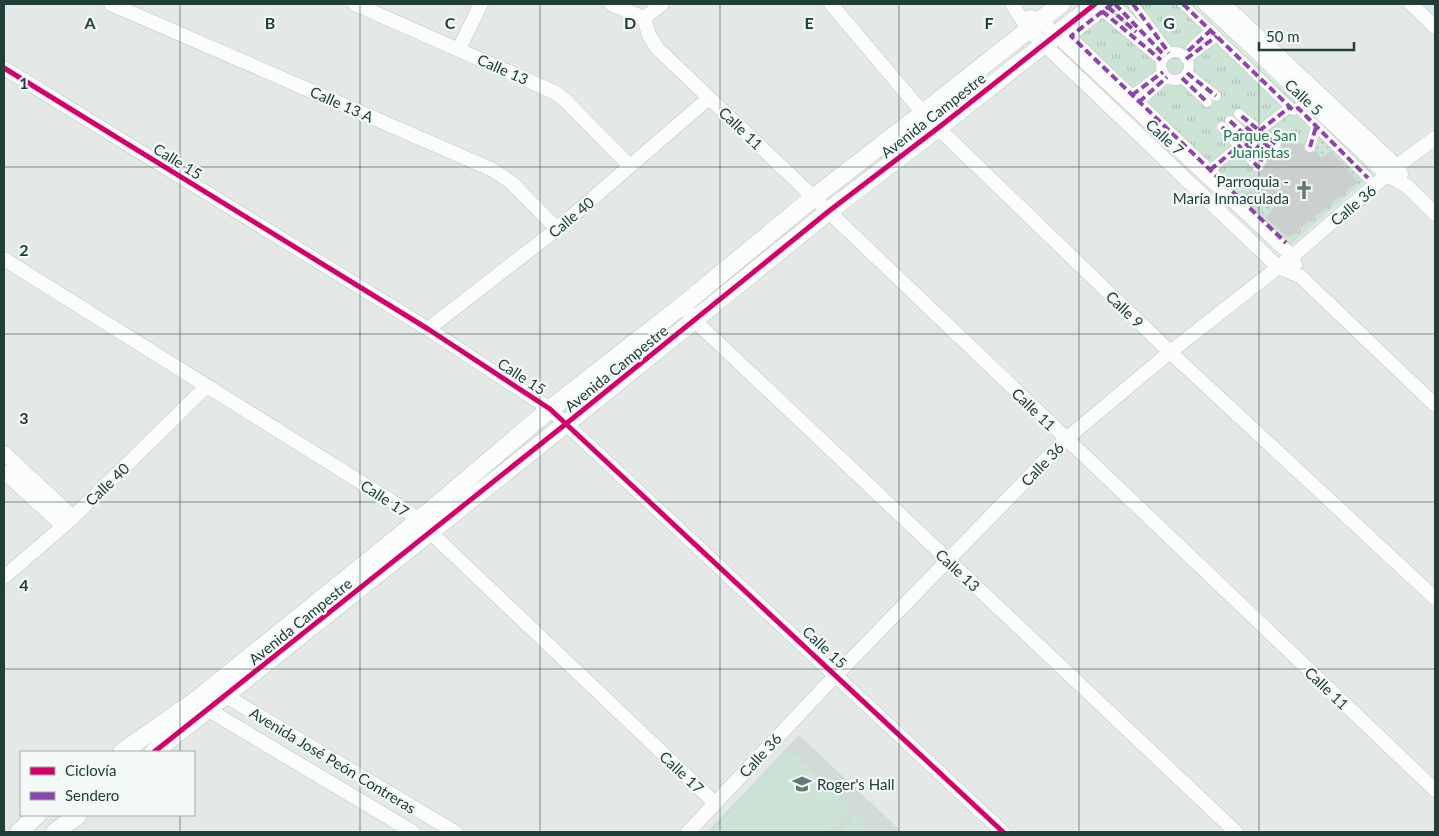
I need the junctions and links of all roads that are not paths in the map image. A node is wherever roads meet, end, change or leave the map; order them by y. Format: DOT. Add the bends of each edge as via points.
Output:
graph roads {
  1 [pos="111,4"];
  2 [pos="355,4"];
  3 [pos="481,4"];
  4 [pos="611,4"];
  5 [pos="662,4"];
  6 [pos="831,4"];
  7 [pos="1061,4"];
  8 [pos="1124,4"];
  9 [pos="1132,4"];
  10 [pos="1183,4"];
  11 [pos="1205,4"];
  12 [pos="1224,4"];
  13 [pos="1411,4"];
  14 [pos="1106,6"];
  15 [pos="1015,8"];
  16 [pos="644,18"];
  17 [pos="1034,25"];
  18 [pos="1435,27"];
  19 [pos="1214,33"];
  20 [pos="1049,39"];
  21 [pos="460,50"];
  22 [pos="1165,56"];
  23 [pos="1184,58"];
  24 [pos="4,68"];
  25 [pos="1165,75"];
  26 [pos="1183,77"];
  27 [pos="709,98"];
  28 [pos="1136,99"];
  29 [pos="1290,107"];
  30 [pos="923,114"];
  31 [pos="1230,121"];
  32 [pos="1316,127"];
  33 [pos="938,128"];
  34 [pos="1260,131"];
  35 [pos="1435,138"];
  36 [pos="1240,146"];
  37 [pos="1310,147"];
  38 [pos="1266,154"];
  39 [pos="630,166"];
  40 [pos="1210,170"];
  41 [pos="1392,171"];
  42 [pos="1368,178"];
  43 [pos="1262,197"];
  44 [pos="813,198"];
  45 [pos="1245,203"];
  46 [pos="829,212"];
  47 [pos="1435,214"];
  48 [pos="557,229"];
  49 [pos="1286,243"];
  50 [pos="1292,256"];
  51 [pos="4,259"];
  52 [pos="1278,267"];
  53 [pos="1300,276"];
  54 [pos="683,305"];
  55 [pos="694,320"];
  56 [pos="428,329"];
  57 [pos="1170,352"];
  58 [pos="207,386"];
  59 [pos="1435,405"];
  60 [pos="550,409"];
  61 [pos="567,424"];
  62 [pos="1066,439"];
  63 [pos="4,452"];
  64 [pos="4,472"];
  65 [pos="68,522"];
  66 [pos="424,527"];
  67 [pos="948,561"];
  68 [pos="4,577"];
  69 [pos="1435,598"];
  70 [pos="836,675"];
  71 [pos="221,689"];
  72 [pos="203,704"];
  73 [pos="124,751"];
  74 [pos="155,751"];
  75 [pos="1435,790"];
  76 [pos="715,803"];
  77 [pos="415,809"];
  78 [pos="36,816"];
  79 [pos="77,816"];
  80 [pos="408,829"];
  81 [pos="19,832"];
  82 [pos="55,832"];
  83 [pos="455,832"];
  84 [pos="688,832"];
  85 [pos="1003,832"];
  86 [pos="1236,832"];
  1 -- 48 [label="street, Calle 13 A" via="491,170 511,182"];
  2 -- 21 [label="street, Calle 13"];
  3 -- 21 [label="street"];
  4 -- 16 [label="street"];
  5 -- 16 [label="street"];
  6 -- 30 [label="street, Calle 9"];
  7 -- 17 [label="street, Avenida Campestre"];
  8 -- 22 [label="street"];
  9 -- 22 [label="street"];
  10 -- 19 [label="street"];
  11 -- 41 [label="street, Calle 5"];
  12 -- 41 [label="street, Calle 5"];
  13 -- 18 [label="street"];
  14 -- 20 [label="street, Avenida Campestre"];
  14 -- 22 [label="street"];
  14 -- 22 [label="street"];
  14 -- 28 [label="street" via="1071,36"];
  15 -- 17 [label="street, Calle 7"];
  16 -- 27 [label="street, Calle 11" via="648,35 657,48"];
  17 -- 20 [label="street, Calle 7"];
  17 -- 30 [label="street, Avenida Campestre"];
  19 -- 23 [label="street"];
  19 -- 29 [label="street"];
  20 -- 33 [label="street, Avenida Campestre"];
  20 -- 50 [label="street, Calle 7"];
  20 -- 52 [label="street, Calle 7"];
  21 -- 39 [label="street, Calle 13" via="554,92"];
  22 -- 23 [label="street" via="1180,53"];
  22 -- 25 [label="street" via="1161,70"];
  23 -- 26 [label="street" via="1189,62"];
  24 -- 56 [label="street, Calle 15"];
  25 -- 26 [label="street" via="1169,79"];
  25 -- 28 [label="street"];
  26 -- 26 [label="street" via="1209,101"];
  27 -- 39 [label="street, Calle 40"];
  27 -- 44 [label="street, Calle 11"];
  28 -- 40 [label="street"];
  29 -- 32 [label="street" via="1293,110 1298,108"];
  29 -- 34 [label="street"];
  30 -- 33 [label="street, Calle 9"];
  30 -- 44 [label="street, Avenida Campestre"];
  31 -- 34 [label="street"];
  31 -- 36 [label="street"];
  31 -- 38 [label="street"];
  32 -- 37 [label="street"];
  32 -- 42 [label="street"];
  33 -- 46 [label="street, Avenida Campestre"];
  33 -- 57 [label="street, Calle 9"];
  34 -- 38 [label="street" via="1276,144"];
  35 -- 41 [label="street, Calle 36"];
  36 -- 38 [label="street" via="1258,167"];
  36 -- 40 [label="street"];
  39 -- 48 [label="street, Calle 40"];
  40 -- 45 [label="street"];
  41 -- 47 [label="street, Calle 5"];
  41 -- 50 [label="street, Calle 36"];
  43 -- 45 [label="street"];
  44 -- 46 [label="street, Calle 11"];
  44 -- 54 [label="street, Avenida Campestre"];
  45 -- 49 [label="street"];
  46 -- 55 [label="street, Avenida Campestre"];
  46 -- 62 [label="street, Calle 11"];
  48 -- 56 [label="street, Calle 40"];
  50 -- 52 [label="street, Calle 36"];
  50 -- 53 [label="street, Calle 7"];
  51 -- 58 [label="street, Calle 17"];
  52 -- 53 [label="street, Calle 7"];
  52 -- 57 [label="street, Calle 36"];
  53 -- 59 [label="street, Calle 7"];
  54 -- 55 [label="street, Calle 13"];
  54 -- 60 [label="street, Avenida Campestre"];
  55 -- 61 [label="street, Avenida Campestre"];
  55 -- 67 [label="street, Calle 13"];
  56 -- 60 [label="street, Calle 15"];
  57 -- 62 [label="street, Calle 36"];
  57 -- 69 [label="street, Calle 9"];
  58 -- 65 [label="street, Calle 40"];
  58 -- 66 [label="street, Calle 17" via="410,513"];
  60 -- 61 [label="street, Calle 15"];
  60 -- 66 [label="street, Avenida Campestre"];
  61 -- 66 [label="street, Avenida Campestre"];
  61 -- 70 [label="street, Calle 15"];
  62 -- 67 [label="street, Calle 36"];
  62 -- 75 [label="street, Calle 11"];
  63 -- 65 [label="street"];
  64 -- 65 [label="street"];
  65 -- 68 [label="street, Calle 40"];
  66 -- 71 [label="street, Avenida Campestre"];
  66 -- 76 [label="street, Calle 17"];
  67 -- 70 [label="street, Calle 36"];
  67 -- 86 [label="street, Calle 13"];
  70 -- 76 [label="street, Calle 36"];
  70 -- 85 [label="street, Calle 15"];
  71 -- 72 [label="street, Avenida Campestre"];
  71 -- 77 [label="street, Avenida José Peón Contreras"];
  72 -- 73 [label="street, Avenida Campestre"];
  72 -- 74 [label="street, Avenida Campestre"];
  72 -- 80 [label="street, Avenida José Peón Contreras"];
  76 -- 84 [label="street, Calle 36"];
  77 -- 80 [label="street"];
  77 -- 83 [label="street, Avenida José Peón Contreras"];
  78 -- 81 [label="street"];
  79 -- 82 [label="street"];
}
